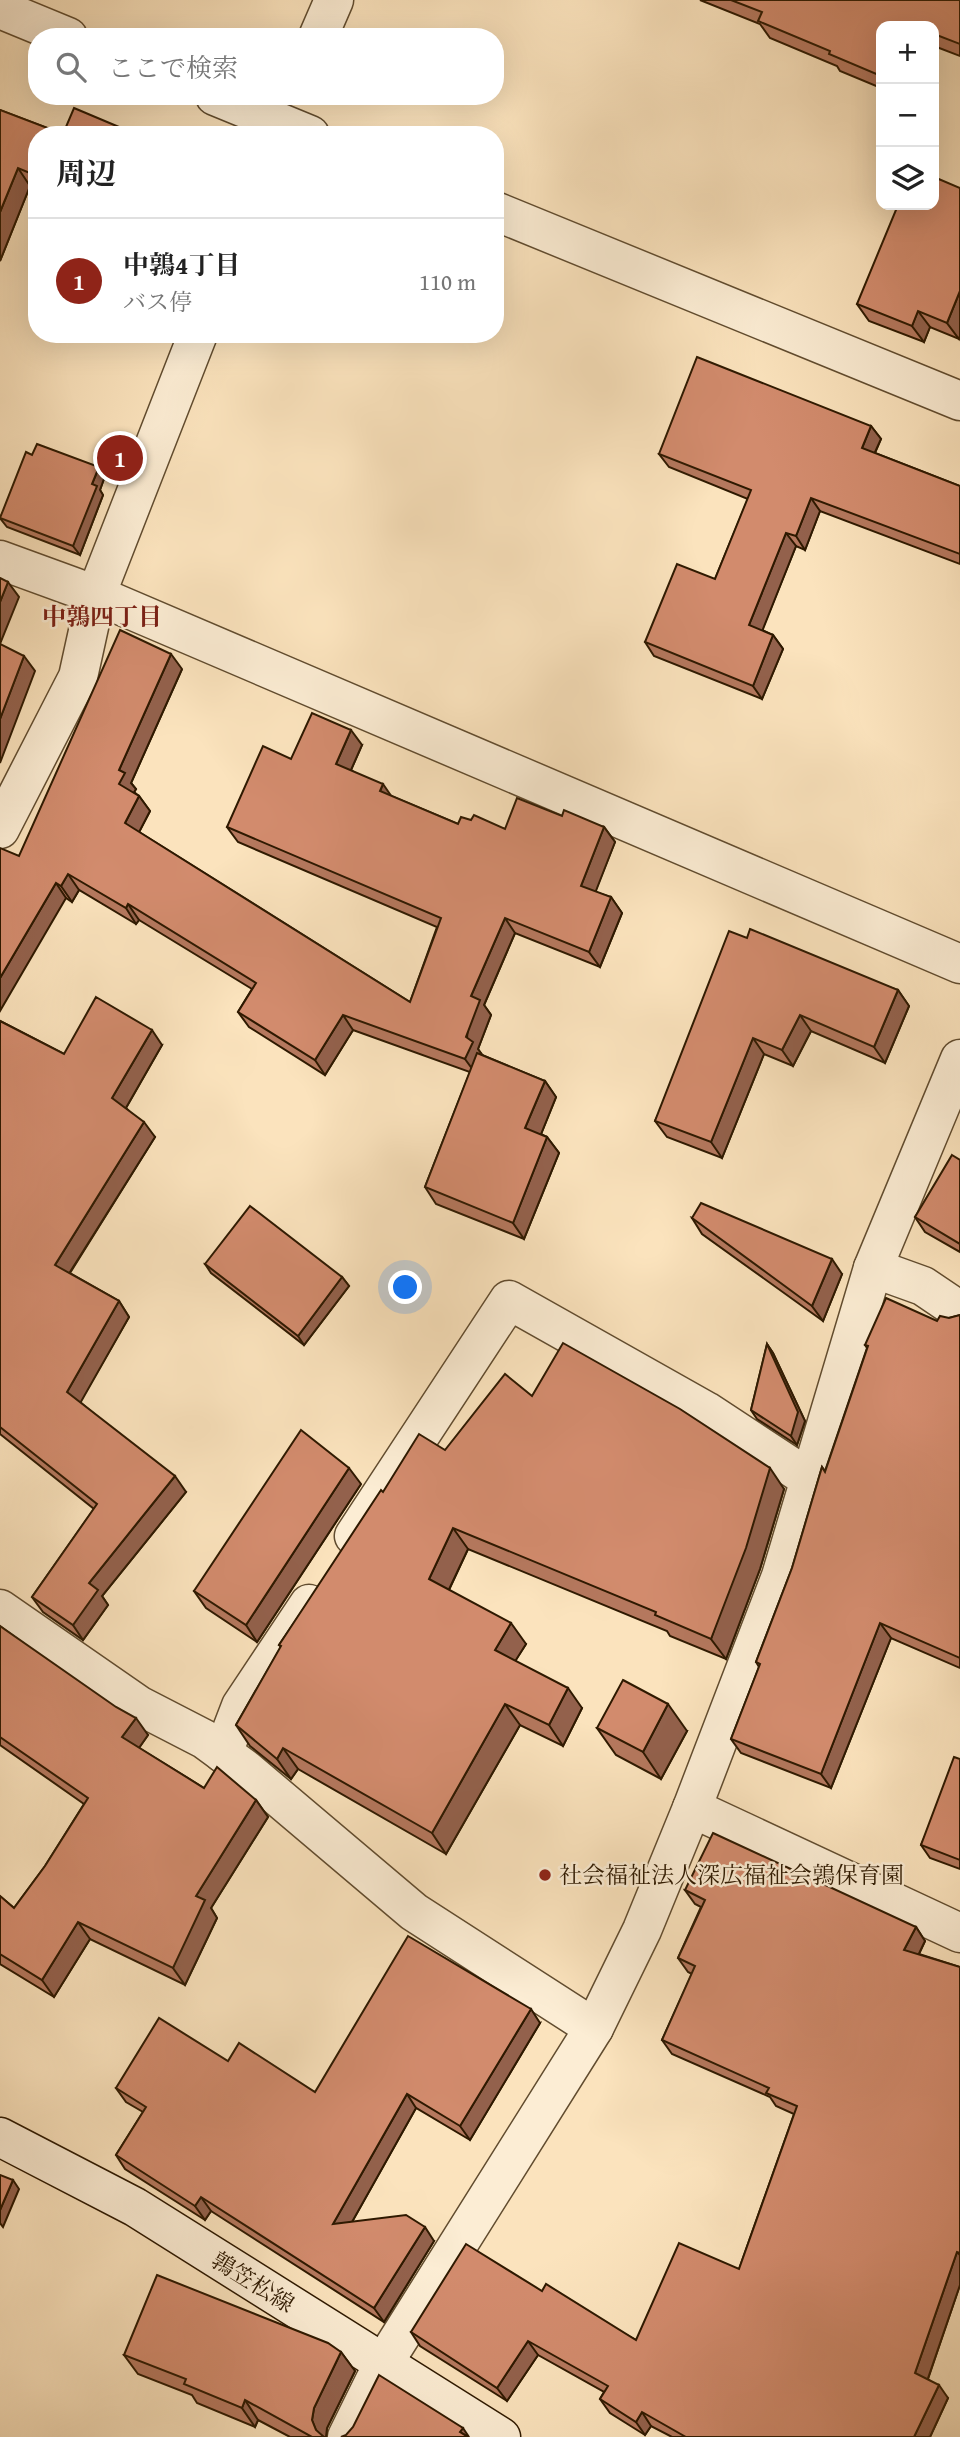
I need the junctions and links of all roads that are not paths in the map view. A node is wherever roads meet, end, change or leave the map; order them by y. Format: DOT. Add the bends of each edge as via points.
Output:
graph roads {
  1 [pos="334,0"];
  2 [pos="0,9"];
  3 [pos="46,28"];
  4 [pos="322,28"];
  5 [pos="241,105"];
  6 [pos="290,122"];
  7 [pos="504,215"];
  8 [pos="194,343"];
  9 [pos="960,401"];
  10 [pos="0,560"];
  11 [pos="96,595"];
  12 [pos="0,829"];
  13 [pos="960,964"];
  14 [pos="960,1059"];
  15 [pos="873,1268"];
  16 [pos="960,1311"];
  17 [pos="808,1478"];
  18 [pos="0,1609"];
  19 [pos="223,1753"];
  20 [pos="692,1808"];
  21 [pos="960,1933"];
  22 [pos="594,2028"];
  23 [pos="0,2137"];
  24 [pos="383,2364"];
  25 [pos="348,2437"];
  26 [pos="500,2437"];
  1 -- 4 [label="street"];
  2 -- 3 [label="street"];
  5 -- 6 [label="street"];
  7 -- 9 [label="street"];
  8 -- 11 [label="street"];
  10 -- 11 [label="street"];
  11 -- 12 [label="street" via="78,677"];
  11 -- 13 [label="street"];
  14 -- 15 [label="street"];
  15 -- 16 [label="street" via="923,1286"];
  15 -- 17 [label="street"];
  17 -- 19 [label="street" via="706,1410 509,1300 241,1706"];
  17 -- 20 [label="street" via="781,1576"];
  18 -- 19 [label="street" via="140,1706"];
  19 -- 22 [label="street" via="414,1912"];
  20 -- 21 [label="street"];
  20 -- 22 [label="street" via="642,1930"];
  22 -- 24 [label="street"];
  23 -- 24 [label="street, 鶉笠松線" via="135,2207"];
  24 -- 25 [label="street"];
  24 -- 26 [label="street, 鶉笠松線"];
}
